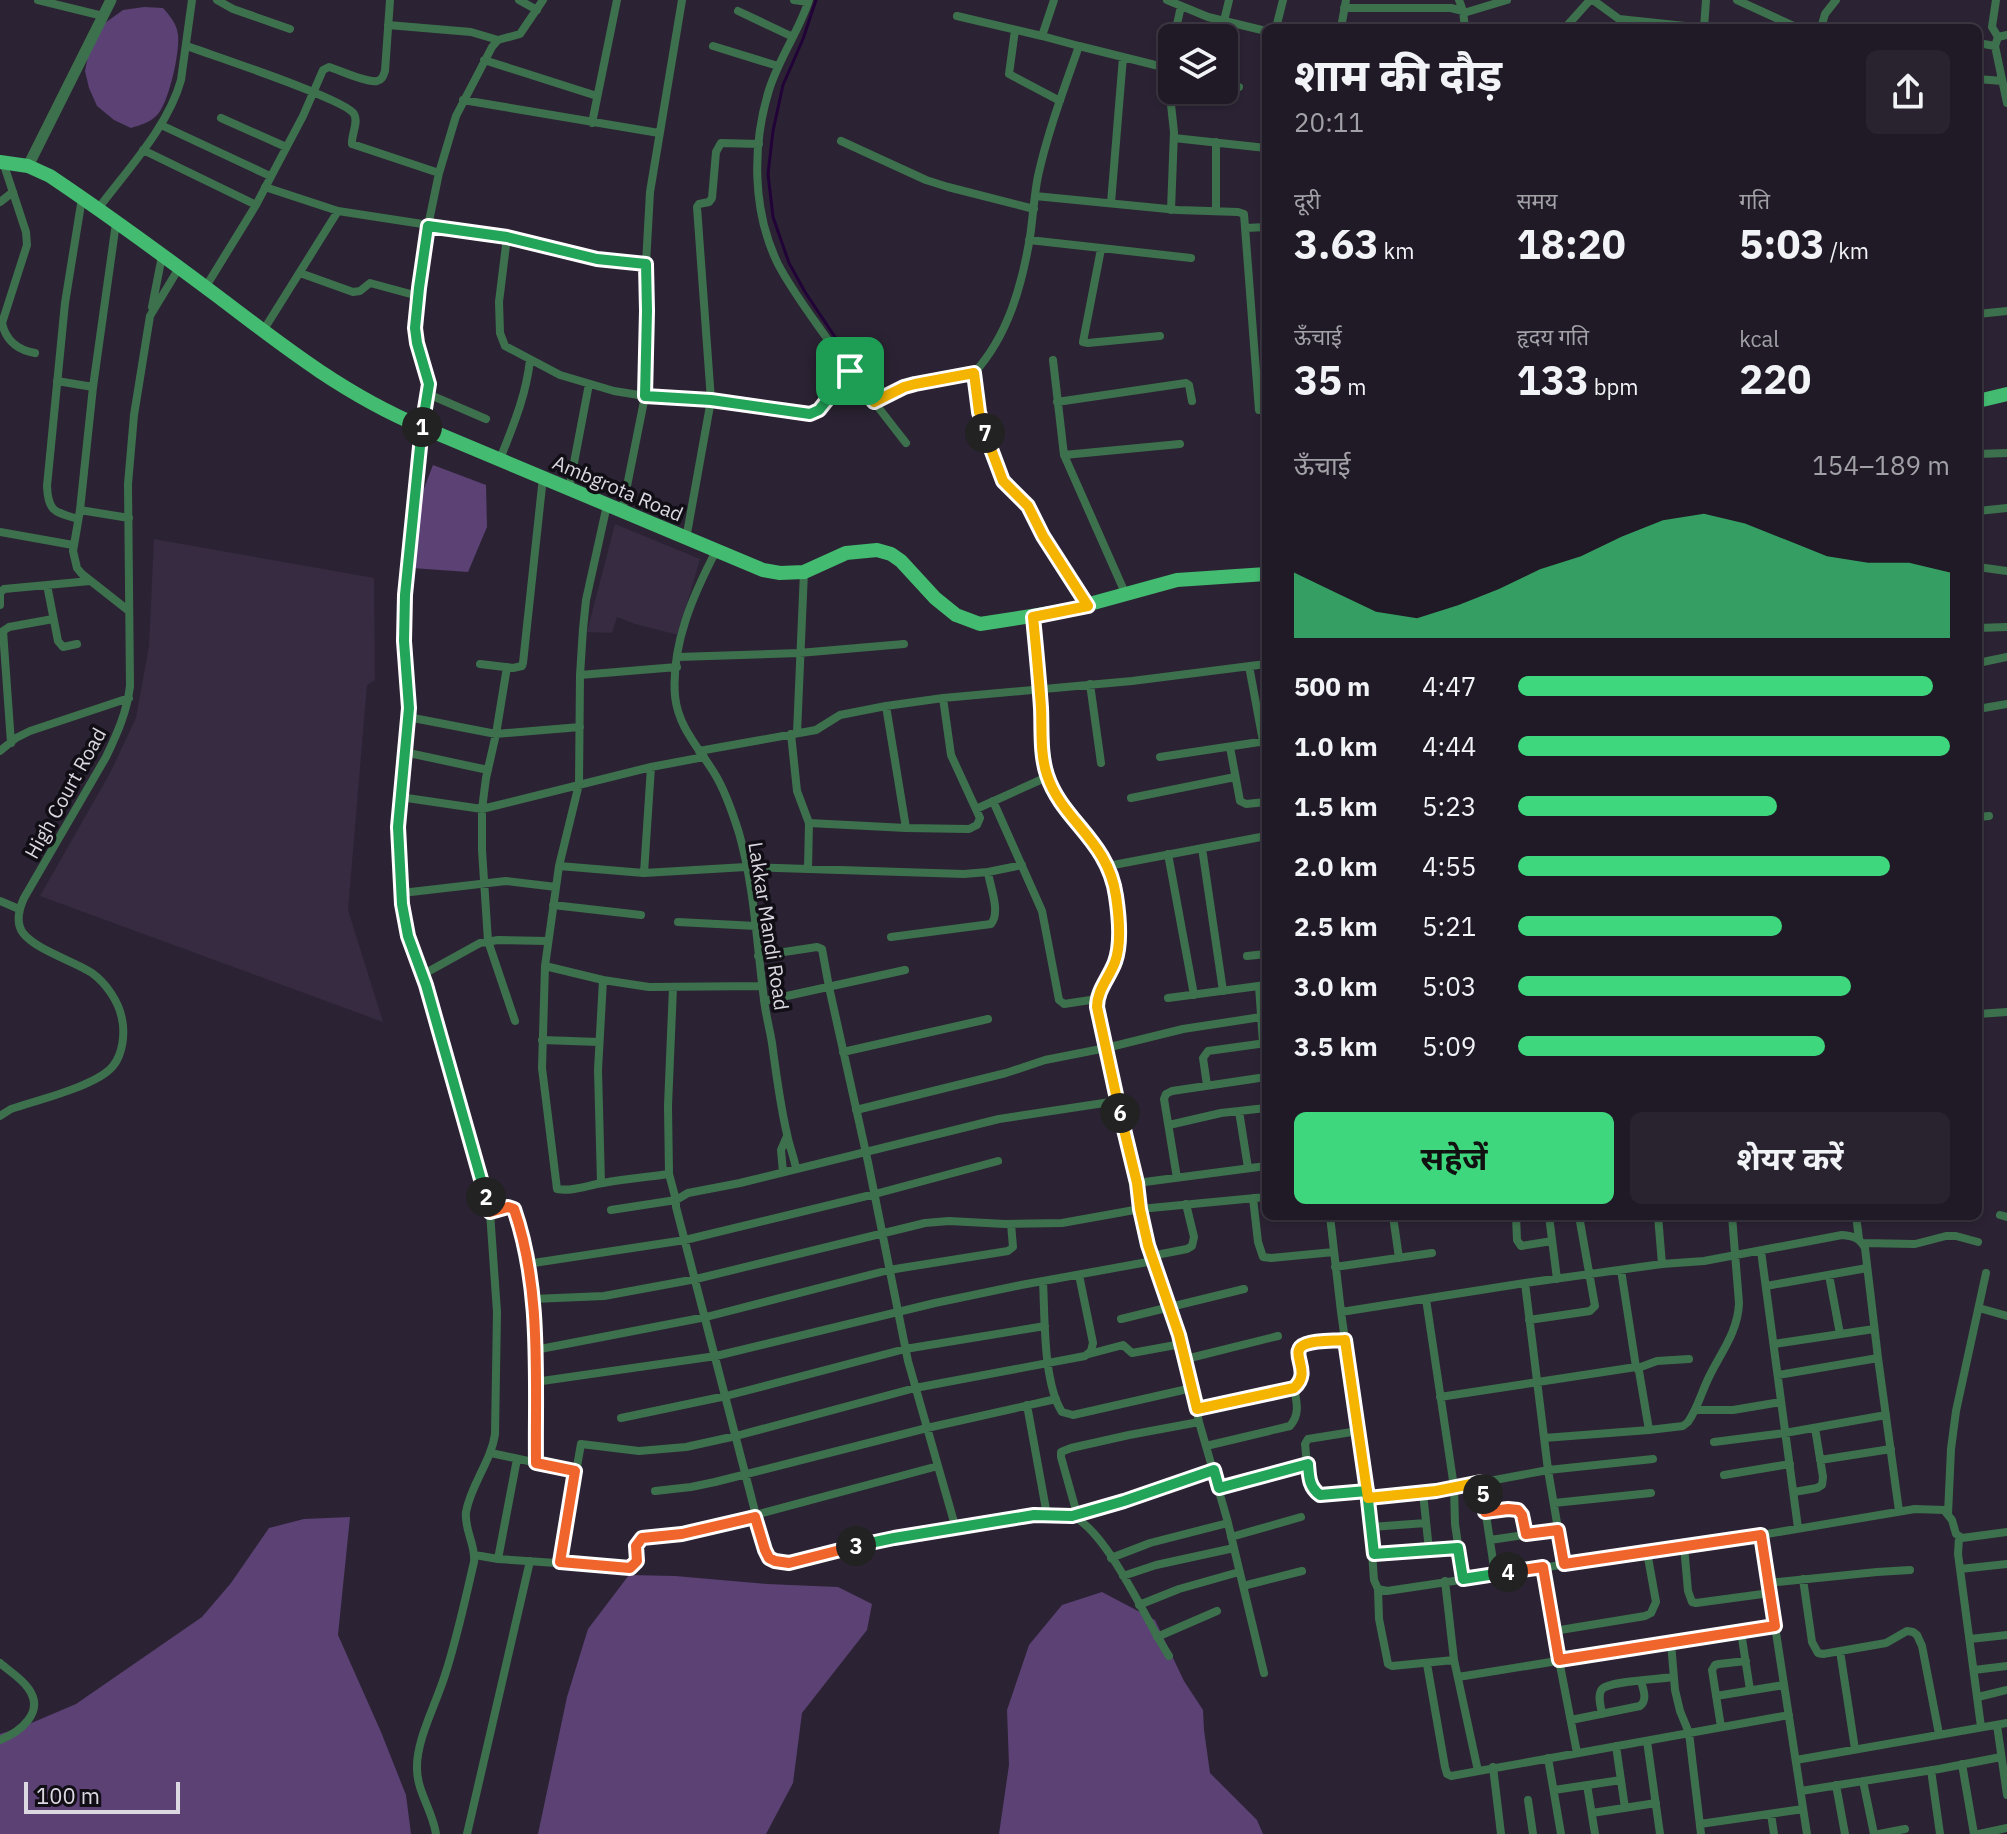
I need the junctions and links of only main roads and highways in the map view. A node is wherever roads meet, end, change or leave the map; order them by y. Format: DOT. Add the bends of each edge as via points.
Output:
graph roads {
  1 [pos="1,162"];
  2 [pos="2007,394"];
  3 [pos="1982,400"];
  4 [pos="1262,574"];
  1 -- 4 [label="main road, Ambgrota Road" via="50,176 263,331 385,411 763,570 804,572 846,553 877,550 901,561 956,615 980,624 1088,606 1177,580"];
  2 -- 3 [label="main road"];
}
